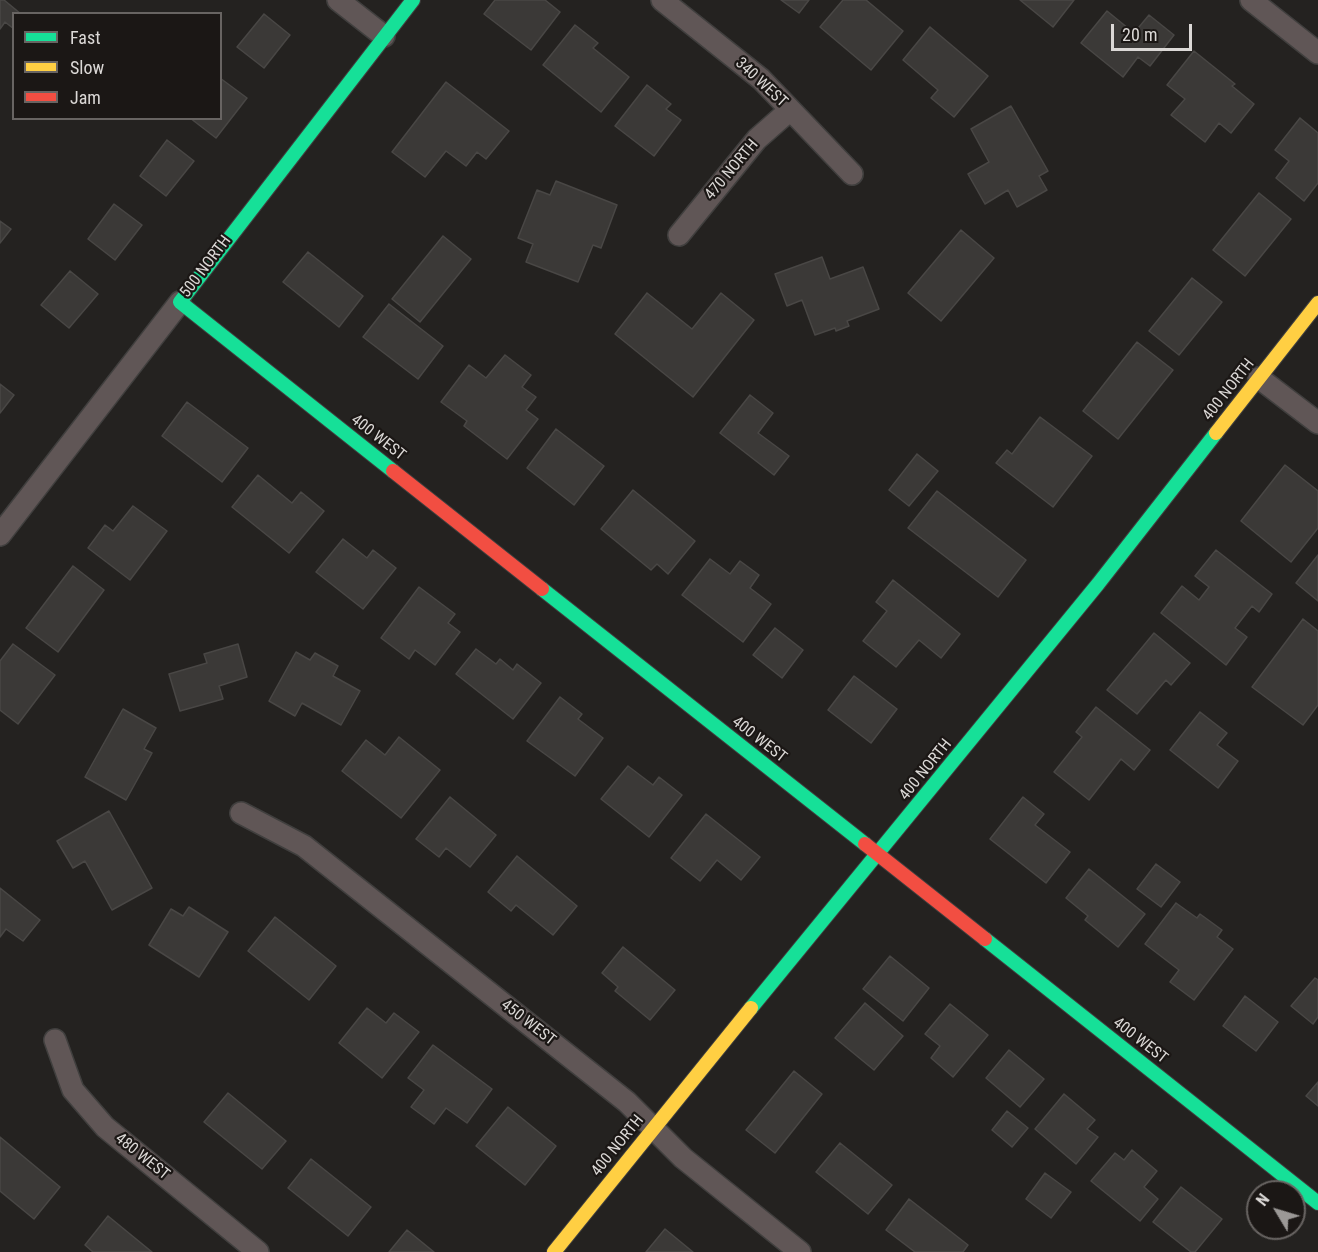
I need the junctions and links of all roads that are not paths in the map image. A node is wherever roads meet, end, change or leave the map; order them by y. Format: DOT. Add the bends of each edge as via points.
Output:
graph roads {
  1 [pos="338,0"];
  2 [pos="413,0"];
  3 [pos="662,0"];
  4 [pos="1251,0"];
  5 [pos="384,36"];
  6 [pos="1318,53"];
  7 [pos="790,110"];
  8 [pos="852,174"];
  9 [pos="679,235"];
  10 [pos="180,302"];
  11 [pos="1318,303"];
  12 [pos="1259,378"];
  13 [pos="1318,423"];
  14 [pos="0,533"];
  15 [pos="241,813"];
  16 [pos="878,855"];
  17 [pos="55,1040"];
  18 [pos="654,1128"];
  19 [pos="1318,1203"];
  20 [pos="258,1252"];
  21 [pos="554,1252"];
  22 [pos="800,1252"];
  1 -- 5 [label="street"];
  2 -- 5 [label="street, 500 NORTH"];
  3 -- 7 [label="street, 340 WEST" via="761,79"];
  4 -- 6 [label="street"];
  5 -- 10 [label="street, 500 NORTH"];
  7 -- 8 [label="street, 340 WEST"];
  7 -- 9 [label="street, 470 NORTH" via="758,139"];
  10 -- 14 [label="street, 500 NORTH"];
  10 -- 16 [label="street, 400 WEST"];
  11 -- 12 [label="street, 400 NORTH"];
  12 -- 13 [label="street"];
  12 -- 16 [label="street, 400 NORTH"];
  15 -- 18 [label="street, 450 WEST" via="304,846 627,1102"];
  16 -- 18 [label="street, 400 NORTH"];
  16 -- 19 [label="street, 400 WEST"];
  17 -- 20 [label="street, 480 WEST" via="73,1090 105,1127"];
  18 -- 21 [label="street, 400 NORTH"];
  18 -- 22 [label="street, 450 WEST" via="683,1158"];
}
